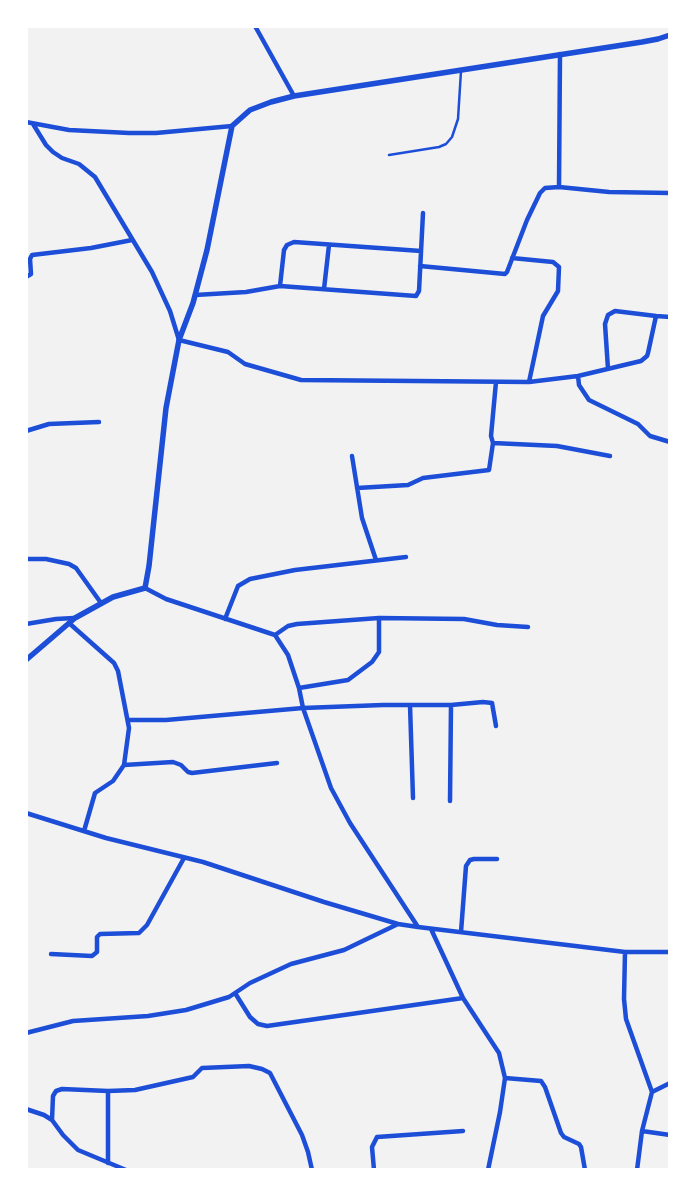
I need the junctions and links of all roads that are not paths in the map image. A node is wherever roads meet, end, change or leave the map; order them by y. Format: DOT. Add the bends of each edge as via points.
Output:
graph roads {
  1 [pos="255,26"];
  2 [pos="670,34"];
  3 [pos="560,54"];
  4 [pos="461,69"];
  5 [pos="294,96"];
  6 [pos="26,122"];
  7 [pos="33,124"];
  8 [pos="232,126"];
  9 [pos="389,155"];
  10 [pos="559,187"];
  11 [pos="670,193"];
  12 [pos="423,214"];
  13 [pos="132,240"];
  14 [pos="329,244"];
  15 [pos="421,251"];
  16 [pos="512,258"];
  17 [pos="420,266"];
  18 [pos="26,277"];
  19 [pos="280,286"];
  20 [pos="324,290"];
  21 [pos="195,295"];
  22 [pos="656,316"];
  23 [pos="670,317"];
  24 [pos="179,340"];
  25 [pos="608,369"];
  26 [pos="578,376"];
  27 [pos="496,382"];
  28 [pos="529,382"];
  29 [pos="99,422"];
  30 [pos="26,431"];
  31 [pos="670,442"];
  32 [pos="493,443"];
  33 [pos="352,456"];
  34 [pos="610,456"];
  35 [pos="357,488"];
  36 [pos="406,557"];
  37 [pos="26,559"];
  38 [pos="376,560"];
  39 [pos="145,588"];
  40 [pos="101,603"];
  41 [pos="380,618"];
  42 [pos="225,619"];
  43 [pos="72,620"];
  44 [pos="26,624"];
  45 [pos="528,627"];
  46 [pos="275,636"];
  47 [pos="26,660"];
  48 [pos="298,688"];
  49 [pos="410,705"];
  50 [pos="451,705"];
  51 [pos="302,708"];
  52 [pos="128,720"];
  53 [pos="496,726"];
  54 [pos="277,763"];
  55 [pos="124,765"];
  56 [pos="413,798"];
  57 [pos="450,801"];
  58 [pos="26,813"];
  59 [pos="84,832"];
  60 [pos="184,858"];
  61 [pos="497,859"];
  62 [pos="398,924"];
  63 [pos="418,927"];
  64 [pos="431,929"];
  65 [pos="461,932"];
  66 [pos="625,952"];
  67 [pos="670,952"];
  68 [pos="51,954"];
  69 [pos="235,993"];
  70 [pos="463,998"];
  71 [pos="26,1033"];
  72 [pos="505,1078"];
  73 [pos="670,1083"];
  74 [pos="108,1091"];
  75 [pos="652,1092"];
  76 [pos="26,1109"];
  77 [pos="52,1120"];
  78 [pos="463,1131"];
  79 [pos="642,1131"];
  80 [pos="670,1134"];
  81 [pos="108,1163"];
  82 [pos="126,1170"];
  83 [pos="312,1170"];
  84 [pos="374,1170"];
  85 [pos="488,1170"];
  86 [pos="585,1170"];
  87 [pos="637,1170"];
  1 -- 5 [label="street"];
  2 -- 3 [label="street" via="642,42"];
  3 -- 4 [label="street"];
  3 -- 10 [label="street"];
  4 -- 5 [label="street"];
  4 -- 9 [label="lane" via="458,120 452,137 439,147"];
  5 -- 8 [label="street" via="250,110"];
  6 -- 7 [label="street"];
  7 -- 8 [label="street" via="85,132 129,133"];
  7 -- 13 [label="street" via="53,152 79,164 95,177"];
  8 -- 21 [label="street" via="208,250"];
  10 -- 11 [label="street"];
  10 -- 16 [label="street" via="545,188 540,193"];
  12 -- 15 [label="street"];
  13 -- 18 [label="street" via="32,255 31,274"];
  13 -- 24 [label="street" via="152,272"];
  14 -- 15 [label="street"];
  14 -- 19 [label="street" via="294,242 287,245"];
  14 -- 20 [label="street"];
  15 -- 17 [label="street"];
  16 -- 17 [label="street" via="507,272 500,275"];
  16 -- 28 [label="street" via="553,262 559,267 558,291 543,316"];
  17 -- 20 [label="street" via="416,296"];
  19 -- 20 [label="street"];
  19 -- 21 [label="street"];
  21 -- 24 [label="street"];
  22 -- 23 [label="street"];
  22 -- 25 [label="street" via="647,356 641,361"];
  22 -- 25 [label="street" via="615,311 608,315 605,324"];
  24 -- 27 [label="street" via="228,352 246,364 301,380"];
  24 -- 39 [label="street" via="166,408"];
  25 -- 26 [label="street"];
  26 -- 28 [label="street"];
  26 -- 31 [label="street" via="579,385 588,400 638,424 650,436"];
  27 -- 28 [label="street"];
  27 -- 32 [label="street"];
  29 -- 30 [label="street" via="49,424"];
  32 -- 34 [label="street" via="556,446"];
  32 -- 35 [label="street" via="487,470 423,478 408,485"];
  33 -- 35 [label="street"];
  35 -- 38 [label="street" via="362,518"];
  36 -- 38 [label="street"];
  37 -- 40 [label="street" via="46,559 76,568"];
  38 -- 42 [label="street" via="250,579 238,586"];
  39 -- 40 [label="street"];
  39 -- 42 [label="street" via="166,599"];
  40 -- 43 [label="street"];
  41 -- 45 [label="street" via="464,619"];
  41 -- 46 [label="street" via="297,624 288,626"];
  41 -- 48 [label="street" via="379,652 372,662 348,680"];
  42 -- 46 [label="street"];
  43 -- 44 [label="street"];
  43 -- 47 [label="street"];
  43 -- 52 [label="street" via="114,663"];
  46 -- 48 [label="street" via="288,655"];
  48 -- 51 [label="street"];
  49 -- 50 [label="street"];
  49 -- 51 [label="street"];
  49 -- 56 [label="street"];
  50 -- 53 [label="street" via="492,703"];
  50 -- 57 [label="street"];
  51 -- 52 [label="street"];
  51 -- 63 [label="street" via="331,788"];
  52 -- 55 [label="street"];
  54 -- 55 [label="street" via="192,773 173,762"];
  55 -- 59 [label="street" via="113,781 95,793"];
  58 -- 59 [label="street"];
  59 -- 60 [label="street"];
  60 -- 62 [label="street"];
  60 -- 68 [label="street" via="139,933 100,934 97,952 92,956"];
  61 -- 65 [label="street" via="474,859 466,866"];
  62 -- 63 [label="street"];
  62 -- 69 [label="street" via="344,950 291,964"];
  63 -- 64 [label="street"];
  64 -- 65 [label="street"];
  64 -- 70 [label="street"];
  65 -- 66 [label="street"];
  66 -- 67 [label="street"];
  66 -- 75 [label="street" via="626,1019"];
  69 -- 70 [label="street" via="250,1017 267,1026"];
  69 -- 71 [label="street" via="186,1010 73,1021"];
  70 -- 72 [label="street" via="499,1053"];
  72 -- 85 [label="street"];
  72 -- 86 [label="street" via="541,1081 561,1133 581,1147"];
  73 -- 75 [label="street"];
  74 -- 77 [label="street" via="62,1089 56,1092"];
  74 -- 81 [label="street"];
  74 -- 83 [label="street" via="135,1090 193,1077 202,1068 249,1066 262,1069 270,1074 302,1135"];
  75 -- 79 [label="street"];
  76 -- 77 [label="street"];
  77 -- 81 [label="street" via="78,1150"];
  78 -- 84 [label="street" via="377,1137 372,1147"];
  79 -- 80 [label="street"];
  79 -- 87 [label="street"];
  81 -- 82 [label="street"];
}
